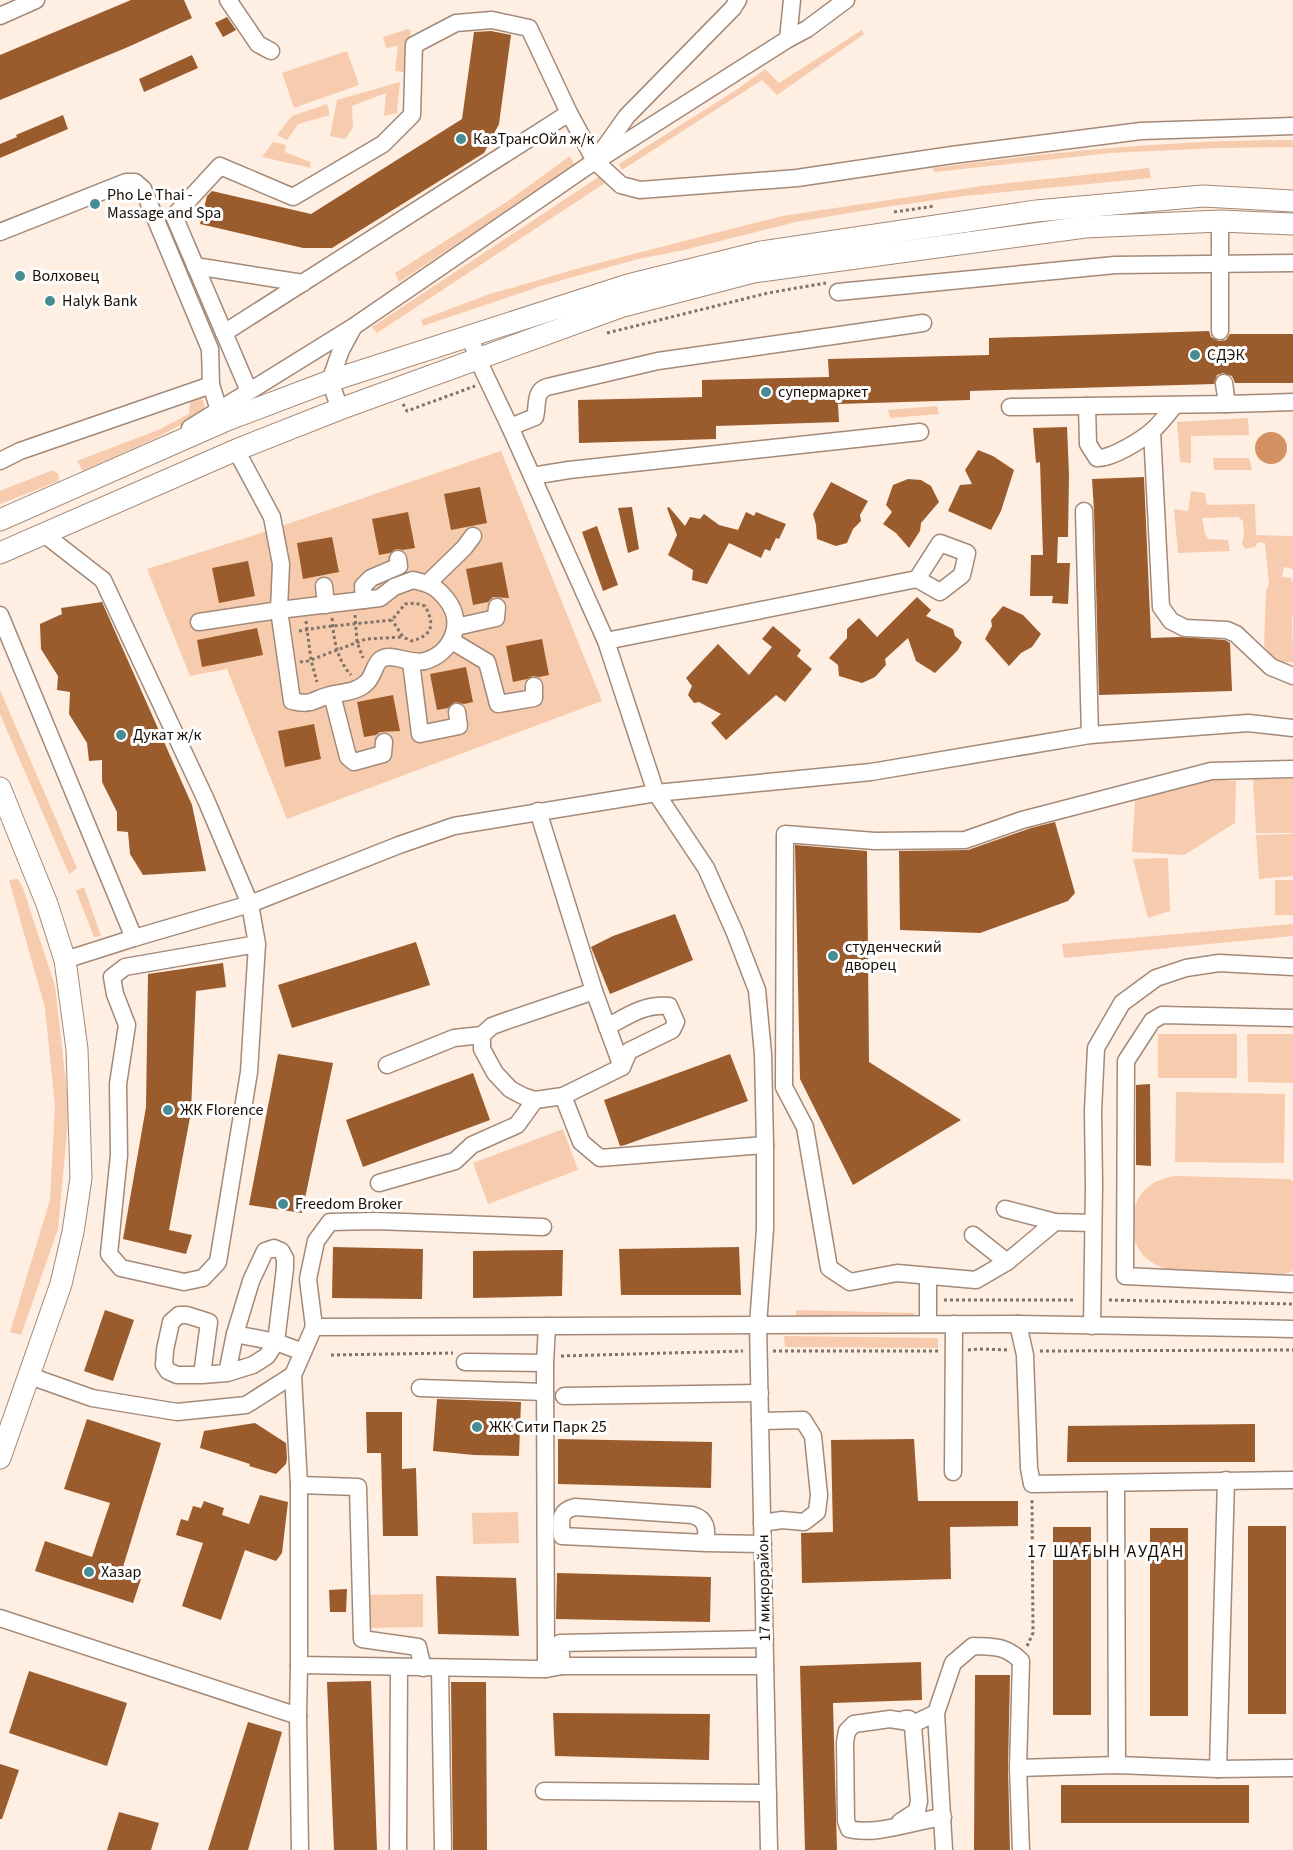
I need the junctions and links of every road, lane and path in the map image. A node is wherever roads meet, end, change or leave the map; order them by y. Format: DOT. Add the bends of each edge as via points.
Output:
graph roads {
  1 [pos="36,0"];
  2 [pos="228,0"];
  3 [pos="738,0"];
  4 [pos="792,0"];
  5 [pos="846,0"];
  6 [pos="0,16"];
  7 [pos="788,39"];
  8 [pos="271,51"];
  9 [pos="569,113"];
  10 [pos="1293,126"];
  11 [pos="595,161"];
  12 [pos="1293,201"];
  13 [pos="1220,221"];
  14 [pos="1293,224"];
  15 [pos="0,232"];
  16 [pos="1293,263"];
  17 [pos="1220,264"];
  18 [pos="195,266"];
  19 [pos="303,284"];
  20 [pos="838,292"];
  21 [pos="923,323"];
  22 [pos="353,327"];
  23 [pos="1220,330"];
  24 [pos="224,333"];
  25 [pos="470,336"];
  26 [pos="478,360"];
  27 [pos="330,381"];
  28 [pos="1224,383"];
  29 [pos="211,385"];
  30 [pos="249,392"];
  31 [pos="1293,402"];
  32 [pos="1227,404"];
  33 [pos="1175,405"];
  34 [pos="1087,406"];
  35 [pos="1010,407"];
  36 [pos="340,409"];
  37 [pos="219,410"];
  38 [pos="510,427"];
  39 [pos="920,432"];
  40 [pos="1152,432"];
  41 [pos="236,450"];
  42 [pos="138,459"];
  43 [pos="0,461"];
  44 [pos="532,476"];
  45 [pos="1084,511"];
  46 [pos="0,520"];
  47 [pos="44,534"];
  48 [pos="473,536"];
  49 [pos="0,553"];
  50 [pos="398,559"];
  51 [pos="917,579"];
  52 [pos="428,583"];
  53 [pos="324,586"];
  54 [pos="358,601"];
  55 [pos="329,604"];
  56 [pos="303,607"];
  57 [pos="496,607"];
  58 [pos="279,610"];
  59 [pos="0,615"];
  60 [pos="392,620"];
  61 [pos="199,622"];
  62 [pos="356,624"];
  63 [pos="333,626"];
  64 [pos="307,630"];
  65 [pos="282,634"];
  66 [pos="454,634"];
  67 [pos="402,637"];
  68 [pos="606,641"];
  69 [pos="357,642"];
  70 [pos="336,650"];
  71 [pos="311,660"];
  72 [pos="411,662"];
  73 [pos="286,664"];
  74 [pos="374,671"];
  75 [pos="1293,676"];
  76 [pos="360,686"];
  77 [pos="534,686"];
  78 [pos="327,696"];
  79 [pos="457,712"];
  80 [pos="1293,728"];
  81 [pos="1090,735"];
  82 [pos="384,742"];
  83 [pos="1293,769"];
  84 [pos="0,788"];
  85 [pos="656,793"];
  86 [pos="537,812"];
  87 [pos="250,904"];
  88 [pos="134,938"];
  89 [pos="257,944"];
  90 [pos="65,960"];
  91 [pos="1293,967"];
  92 [pos="594,992"];
  93 [pos="1293,1018"];
  94 [pos="607,1026"];
  95 [pos="482,1035"];
  96 [pos="387,1065"];
  97 [pos="622,1067"];
  98 [pos="562,1096"];
  99 [pos="536,1100"];
  100 [pos="765,1145"];
  101 [pos="379,1183"];
  102 [pos="1005,1209"];
  103 [pos="1055,1222"];
  104 [pos="1093,1223"];
  105 [pos="543,1227"];
  106 [pos="973,1235"];
  107 [pos="1007,1262"];
  108 [pos="927,1276"];
  109 [pos="1293,1284"];
  110 [pos="928,1299"];
  111 [pos="1092,1300"];
  112 [pos="1293,1304"];
  113 [pos="928,1324"];
  114 [pos="954,1324"];
  115 [pos="1018,1324"];
  116 [pos="758,1325"];
  117 [pos="547,1326"];
  118 [pos="1092,1326"];
  119 [pos="314,1327"];
  120 [pos="1293,1329"];
  121 [pos="235,1334"];
  122 [pos="276,1342"];
  123 [pos="1024,1350"];
  124 [pos="1293,1350"];
  125 [pos="743,1351"];
  126 [pos="762,1351"];
  127 [pos="944,1351"];
  128 [pos="961,1351"];
  129 [pos="303,1352"];
  130 [pos="331,1355"];
  131 [pos="561,1356"];
  132 [pos="462,1357"];
  133 [pos="544,1363"];
  134 [pos="227,1373"];
  135 [pos="293,1375"];
  136 [pos="30,1376"];
  137 [pos="202,1376"];
  138 [pos="420,1388"];
  139 [pos="545,1392"];
  140 [pos="760,1393"];
  141 [pos="564,1396"];
  142 [pos="760,1421"];
  143 [pos="0,1458"];
  144 [pos="952,1472"];
  145 [pos="1226,1480"];
  146 [pos="1293,1480"];
  147 [pos="1116,1483"];
  148 [pos="1032,1484"];
  149 [pos="299,1485"];
  150 [pos="762,1523"];
  151 [pos="706,1543"];
  152 [pos="763,1544"];
  153 [pos="0,1618"];
  154 [pos="765,1639"];
  155 [pos="1021,1661"];
  156 [pos="299,1665"];
  157 [pos="765,1666"];
  158 [pos="399,1667"];
  159 [pos="554,1667"];
  160 [pos="432,1668"];
  161 [pos="936,1713"];
  162 [pos="298,1716"];
  163 [pos="897,1720"];
  164 [pos="1117,1765"];
  165 [pos="1018,1768"];
  166 [pos="1293,1768"];
  167 [pos="1218,1769"];
  168 [pos="544,1791"];
  169 [pos="768,1793"];
  170 [pos="943,1817"];
  171 [pos="890,1828"];
  172 [pos="300,1850"];
  173 [pos="398,1850"];
  174 [pos="442,1850"];
  175 [pos="769,1850"];
  176 [pos="944,1850"];
  177 [pos="1021,1850"];
  1 -- 6 [label="street"];
  2 -- 8 [label="street" via="258,44"];
  3 -- 11 [label="street" via="627,116"];
  4 -- 7 [label="street"];
  5 -- 7 [label="street"];
  7 -- 11 [label="street"];
  9 -- 11 [label="street"];
  9 -- 18 [label="street" via="529,28 492,20 456,23 414,45 411,115 383,144 293,197 220,166 174,216"];
  9 -- 19 [label="street"];
  10 -- 11 [label="street" via="1141,131 797,178 640,190 621,185"];
  11 -- 22 [label="street"];
  12 -- 25 [label="main road" via="1203,196 1036,211 761,252 628,285"];
  13 -- 14 [label="main road"];
  13 -- 17 [label="street"];
  13 -- 26 [label="main road" via="1085,227 753,272 623,306"];
  15 -- 29 [label="street" via="126,182 135,182 143,189 210,349"];
  16 -- 17 [label="street"];
  17 -- 20 [label="street" via="1115,265"];
  17 -- 23 [label="street"];
  18 -- 19 [label="street"];
  18 -- 24 [label="street"];
  19 -- 24 [label="street"];
  21 -- 38 [label="street" via="658,361 547,387 538,393 535,417"];
  22 -- 27 [label="street"];
  22 -- 30 [label="street"];
  24 -- 30 [label="street"];
  25 -- 26 [label="street, 17 микрорайон"];
  25 -- 27 [label="main road"];
  26 -- 36 [label="main road"];
  26 -- 38 [label="street, 17 микрорайон"];
  27 -- 36 [label="street"];
  27 -- 42 [label="main road" via="226,420"];
  28 -- 32 [label="street"];
  29 -- 37 [label="street"];
  29 -- 43 [label="street"];
  30 -- 37 [label="street"];
  31 -- 32 [label="street"];
  32 -- 33 [label="street"];
  33 -- 34 [label="street"];
  33 -- 40 [label="street"];
  34 -- 35 [label="street"];
  34 -- 40 [label="street" via="1088,444 1097,458 1117,453"];
  36 -- 41 [label="main road"];
  37 -- 42 [label="street"];
  38 -- 44 [label="street, 17 микрорайон"];
  39 -- 44 [label="street"];
  40 -- 75 [label="street" via="1161,607 1171,621 1185,628 1236,634 1271,667"];
  41 -- 47 [label="main road"];
  41 -- 58 [label="street" via="272,517 281,564"];
  42 -- 46 [label="main road"];
  44 -- 68 [label="street, 17 микрорайон"];
  45 -- 81 [label="street"];
  47 -- 49 [label="main road"];
  47 -- 87 [label="street" via="103,580"];
  48 -- 52 [label="street"];
  50 -- 54 [label="street" via="399,566 371,578 363,586"];
  51 -- 68 [label="street"];
  52 -- 54 [label="street" via="412,580 380,598"];
  52 -- 66 [label="street" via="452,606 457,624"];
  53 -- 55 [label="street"];
  54 -- 55 [label="street"];
  54 -- 62 [label="path"];
  55 -- 56 [label="street"];
  55 -- 63 [label="path"];
  56 -- 58 [label="street"];
  56 -- 64 [label="path"];
  57 -- 66 [label="street" via="496,618"];
  58 -- 61 [label="street"];
  58 -- 65 [label="street"];
  59 -- 88 [label="street"];
  60 -- 62 [label="path"];
  60 -- 67 [label="path"];
  60 -- 67 [label="path" via="405,604 426,608 432,626 426,634 411,641"];
  62 -- 63 [label="path"];
  62 -- 69 [label="path"];
  63 -- 64 [label="path"];
  63 -- 70 [label="path"];
  64 -- 65 [label="path"];
  64 -- 71 [label="path"];
  65 -- 73 [label="street"];
  66 -- 72 [label="street" via="438,655"];
  66 -- 77 [label="street" via="487,662 498,704 534,698"];
  67 -- 69 [label="path"];
  68 -- 85 [label="street, 17 микрорайон"];
  69 -- 70 [label="path"];
  69 -- 74 [label="path" via="362,658"];
  70 -- 71 [label="path"];
  70 -- 76 [label="path"];
  71 -- 73 [label="path"];
  71 -- 78 [label="path"];
  72 -- 74 [label="street" via="390,656 380,660"];
  72 -- 79 [label="street" via="420,734 459,726"];
  73 -- 78 [label="street" via="292,701 308,703"];
  74 -- 76 [label="street" via="367,683"];
  76 -- 78 [label="street"];
  78 -- 82 [label="street" via="348,757 354,762 383,754"];
  80 -- 81 [label="street" via="1248,723"];
  81 -- 85 [label="street" via="871,772"];
  83 -- 108 [label="street" via="1211,771 1022,820 965,840 875,841 785,834 784,1087 805,1126 829,1268 850,1282 897,1273"];
  84 -- 90 [label="main road"];
  85 -- 86 [label="street"];
  85 -- 100 [label="street, 17 микрорайон" via="706,868 757,990"];
  86 -- 87 [label="street" via="454,826"];
  86 -- 92 [label="street"];
  87 -- 88 [label="street"];
  87 -- 89 [label="street"];
  88 -- 90 [label="street"];
  89 -- 89 [label="street" via="249,1072 218,1262 203,1278 184,1282 121,1268 109,1254 119,1155 118,1084 127,1025 112,976 125,967"];
  90 -- 136 [label="main road" via="77,1049 81,1178 61,1284"];
  91 -- 104 [label="street" via="1218,963 1186,968 1156,978 1122,1003 1096,1048"];
  92 -- 94 [label="street"];
  92 -- 95 [label="street" via="492,1026"];
  93 -- 109 [label="street" via="1162,1016 1152,1021 1126,1061 1125,1276"];
  94 -- 97 [label="street"];
  94 -- 97 [label="street" via="655,1005 669,1006 676,1022 672,1030 629,1051"];
  95 -- 96 [label="street" via="454,1038"];
  95 -- 99 [label="street" via="482,1049 495,1073 510,1089"];
  97 -- 98 [label="street"];
  98 -- 99 [label="street"];
  98 -- 100 [label="street" via="581,1142 600,1158"];
  99 -- 101 [label="street" via="517,1125 472,1145 455,1161"];
  100 -- 116 [label="street, 17 микрорайон" via="765,1229"];
  102 -- 103 [label="street"];
  103 -- 104 [label="street"];
  103 -- 107 [label="street"];
  104 -- 111 [label="street"];
  105 -- 119 [label="street" via="330,1222 316,1241 308,1279"];
  106 -- 107 [label="street"];
  107 -- 108 [label="street" via="976,1280"];
  108 -- 110 [label="street"];
  110 -- 111 [label="path"];
  110 -- 113 [label="street"];
  111 -- 112 [label="path"];
  111 -- 118 [label="street"];
  113 -- 114 [label="street"];
  113 -- 116 [label="street"];
  114 -- 115 [label="street"];
  114 -- 144 [label="street"];
  115 -- 118 [label="street"];
  115 -- 123 [label="street"];
  116 -- 117 [label="street"];
  116 -- 140 [label="street, 17 микрорайон"];
  117 -- 119 [label="street"];
  117 -- 133 [label="street"];
  118 -- 120 [label="street"];
  119 -- 129 [label="street"];
  121 -- 122 [label="street"];
  121 -- 122 [label="street" via="251,1281 265,1251 274,1248 285,1258"];
  121 -- 134 [label="street"];
  122 -- 129 [label="street"];
  122 -- 134 [label="street" via="267,1356 253,1365"];
  123 -- 124 [label="path"];
  123 -- 128 [label="path"];
  123 -- 148 [label="street"];
  125 -- 131 [label="path"];
  126 -- 127 [label="path"];
  129 -- 135 [label="street"];
  130 -- 132 [label="path"];
  132 -- 133 [label="street"];
  133 -- 139 [label="street"];
  134 -- 137 [label="street"];
  135 -- 136 [label="street" via="246,1406 177,1412 92,1398"];
  135 -- 149 [label="street"];
  136 -- 143 [label="main road"];
  138 -- 139 [label="street"];
  139 -- 159 [label="street"];
  140 -- 141 [label="street"];
  140 -- 142 [label="street, 17 микрорайон"];
  142 -- 150 [label="street, 17 микрорайон"];
  142 -- 150 [label="street" via="803,1420 813,1436 819,1495 817,1512 804,1521"];
  145 -- 146 [label="street"];
  145 -- 147 [label="street"];
  145 -- 167 [label="street"];
  147 -- 148 [label="street"];
  147 -- 164 [label="street"];
  148 -- 155 [label="path" via="1033,1633"];
  149 -- 156 [label="street"];
  149 -- 160 [label="street" via="358,1487 362,1639 418,1647"];
  150 -- 152 [label="street, 17 микрорайон"];
  151 -- 151 [label="street" via="562,1536 561,1521 563,1512 575,1507 692,1515 704,1521"];
  151 -- 152 [label="street"];
  152 -- 154 [label="street, 17 микрорайон"];
  153 -- 162 [label="street"];
  154 -- 157 [label="street, 17 микрорайон"];
  154 -- 159 [label="street" via="560,1643"];
  155 -- 161 [label="street" via="1002,1648 973,1646 953,1663"];
  155 -- 165 [label="street"];
  156 -- 158 [label="street"];
  156 -- 162 [label="street"];
  157 -- 159 [label="street"];
  157 -- 169 [label="street, 17 микрорайон"];
  158 -- 160 [label="street"];
  158 -- 173 [label="street"];
  159 -- 160 [label="street"];
  160 -- 174 [label="street"];
  161 -- 163 [label="street" via="915,1723"];
  161 -- 170 [label="street"];
  162 -- 172 [label="street"];
  163 -- 171 [label="street" via="913,1726 917,1811"];
  163 -- 171 [label="street" via="854,1724 847,1731 845,1742 849,1829"];
  164 -- 165 [label="street"];
  164 -- 167 [label="street"];
  165 -- 177 [label="street"];
  166 -- 167 [label="street"];
  168 -- 169 [label="street"];
  169 -- 175 [label="street, 17 микрорайон"];
  170 -- 171 [label="street"];
  170 -- 176 [label="street"];
}
